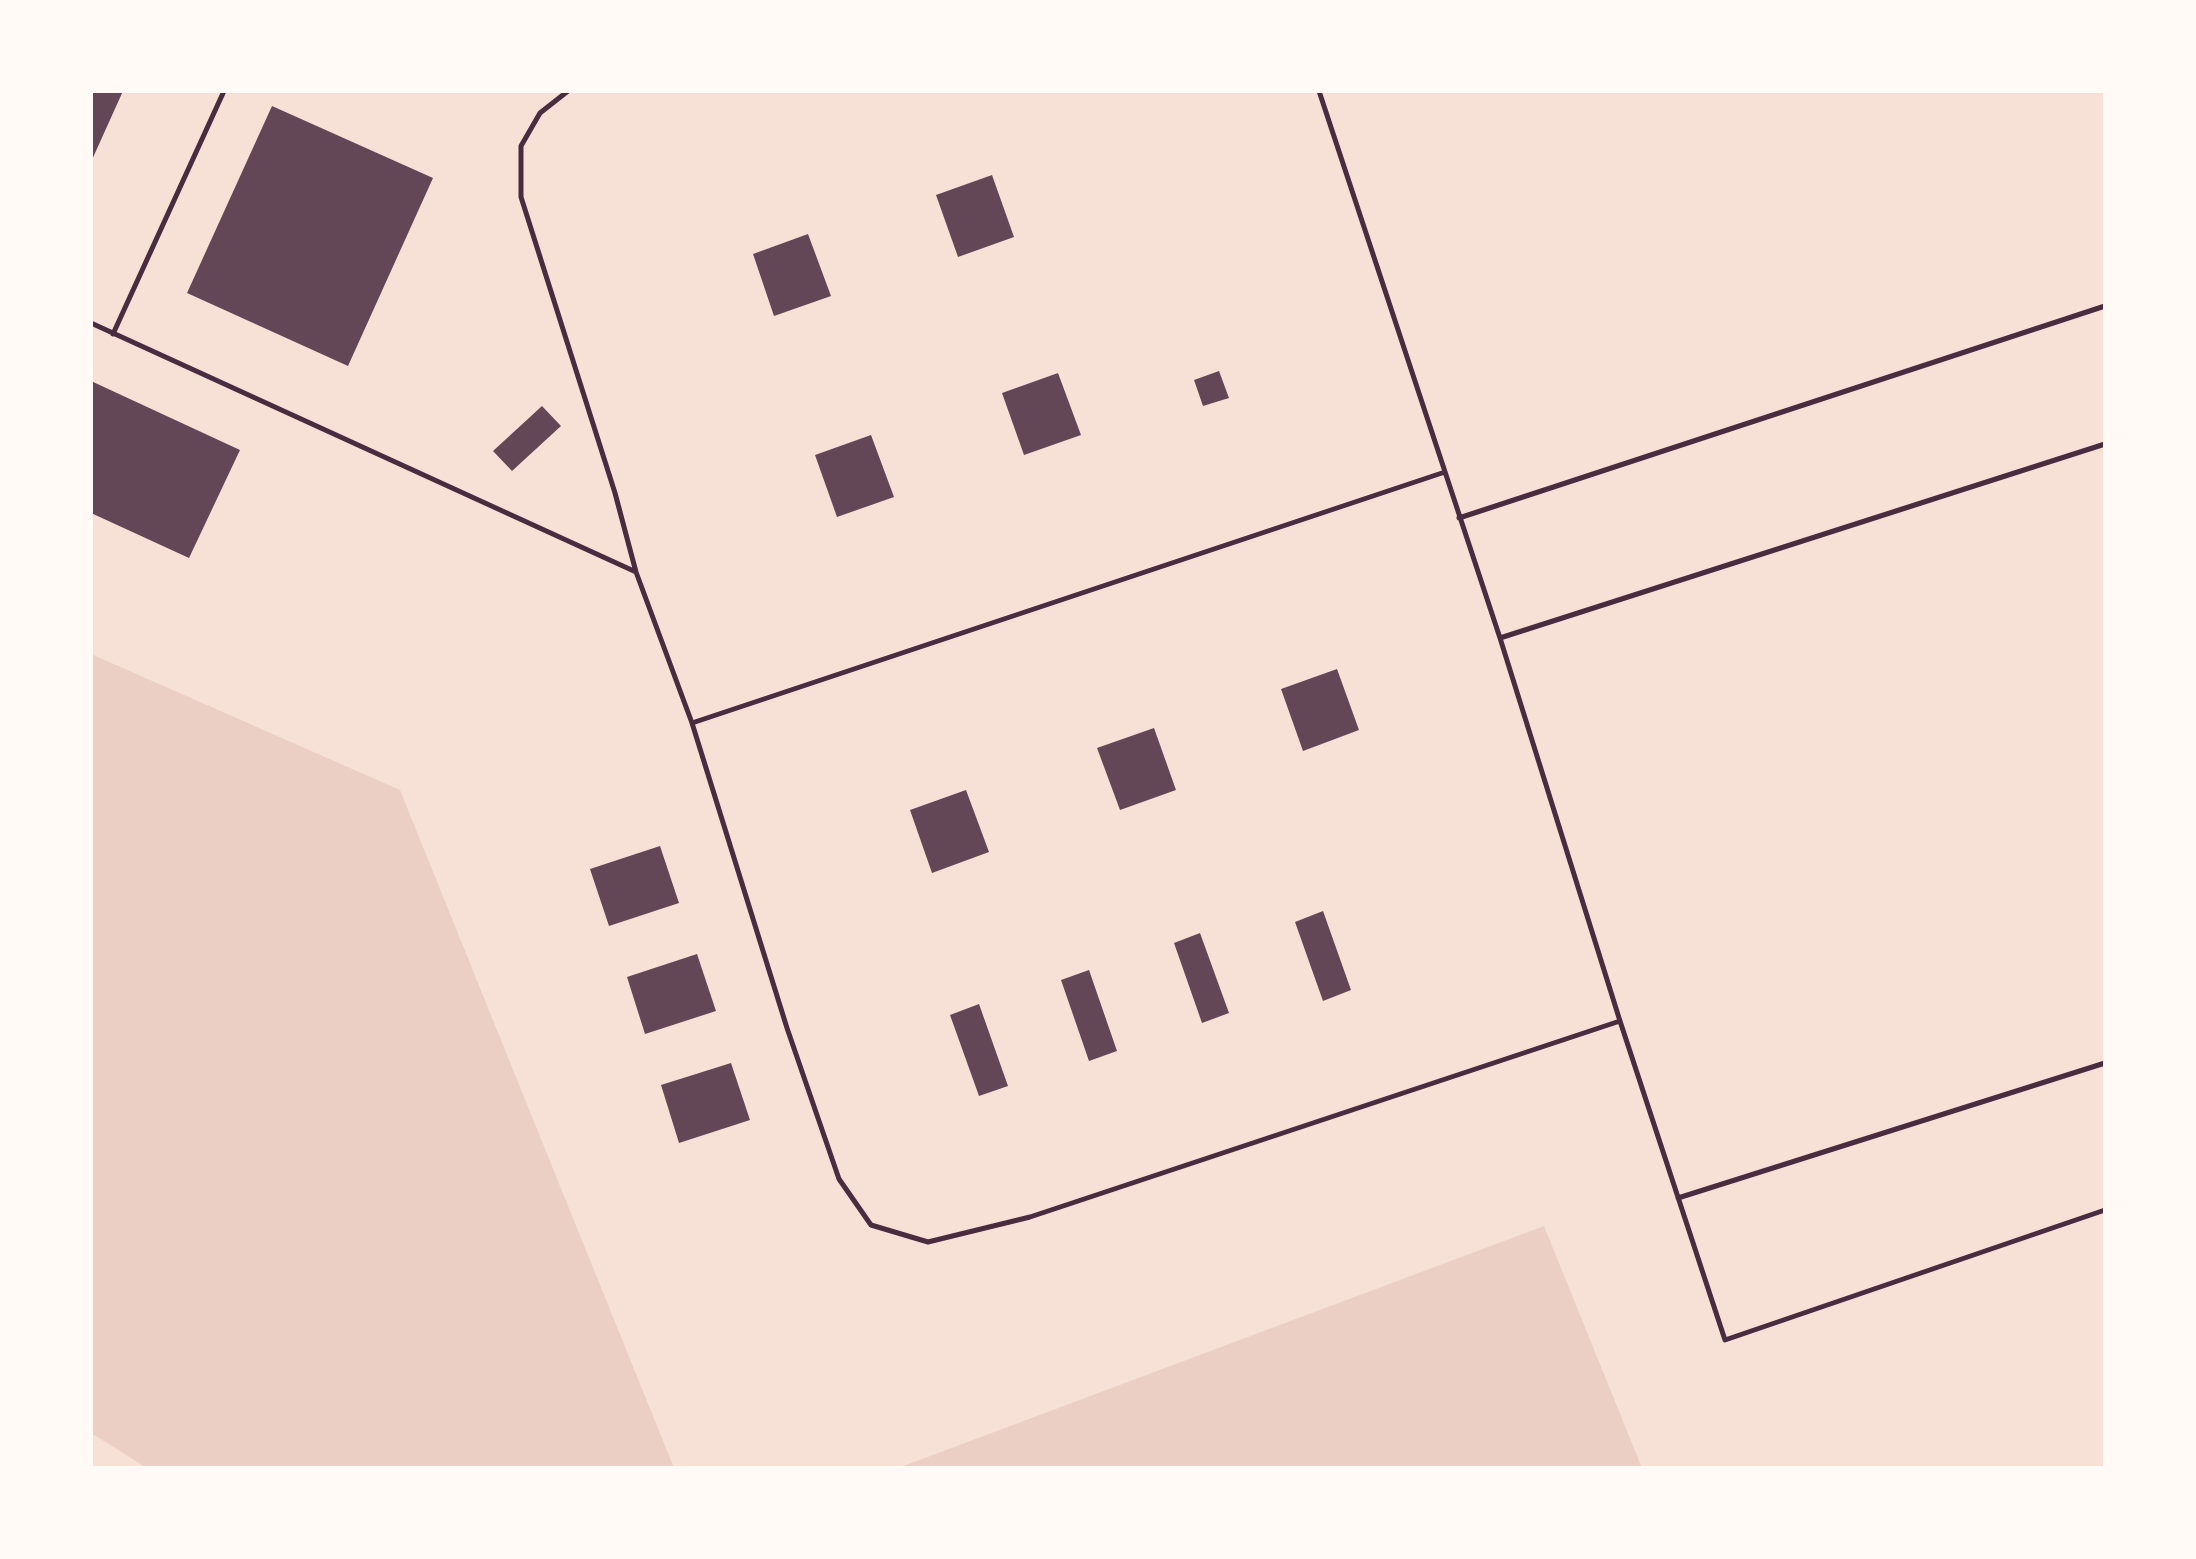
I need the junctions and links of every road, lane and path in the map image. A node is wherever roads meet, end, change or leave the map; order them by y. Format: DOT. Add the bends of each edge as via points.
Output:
graph roads {
  1 [pos="225,91"];
  2 [pos="568,91"];
  3 [pos="1319,91"];
  4 [pos="2105,306"];
  5 [pos="91,323"];
  6 [pos="113,334"];
  7 [pos="2105,444"];
  8 [pos="1445,472"];
  9 [pos="1459,518"];
  10 [pos="636,572"];
  11 [pos="1500,638"];
  12 [pos="692,723"];
  13 [pos="1620,1021"];
  14 [pos="2105,1063"];
  15 [pos="1678,1198"];
  16 [pos="2105,1210"];
  1 -- 6 [label="lane"];
  2 -- 10 [label="lane" via="540,113 521,146 522,197"];
  3 -- 8 [label="lane"];
  4 -- 9 [label="lane"];
  5 -- 6 [label="lane"];
  6 -- 10 [label="lane"];
  7 -- 11 [label="lane"];
  8 -- 9 [label="lane"];
  8 -- 12 [label="lane"];
  9 -- 11 [label="lane"];
  10 -- 12 [label="lane"];
  11 -- 13 [label="lane"];
  12 -- 13 [label="lane" via="839,1179 871,1225 928,1242 1030,1217"];
  13 -- 15 [label="lane"];
  14 -- 15 [label="lane"];
  15 -- 16 [label="lane" via="1725,1340"];
}
